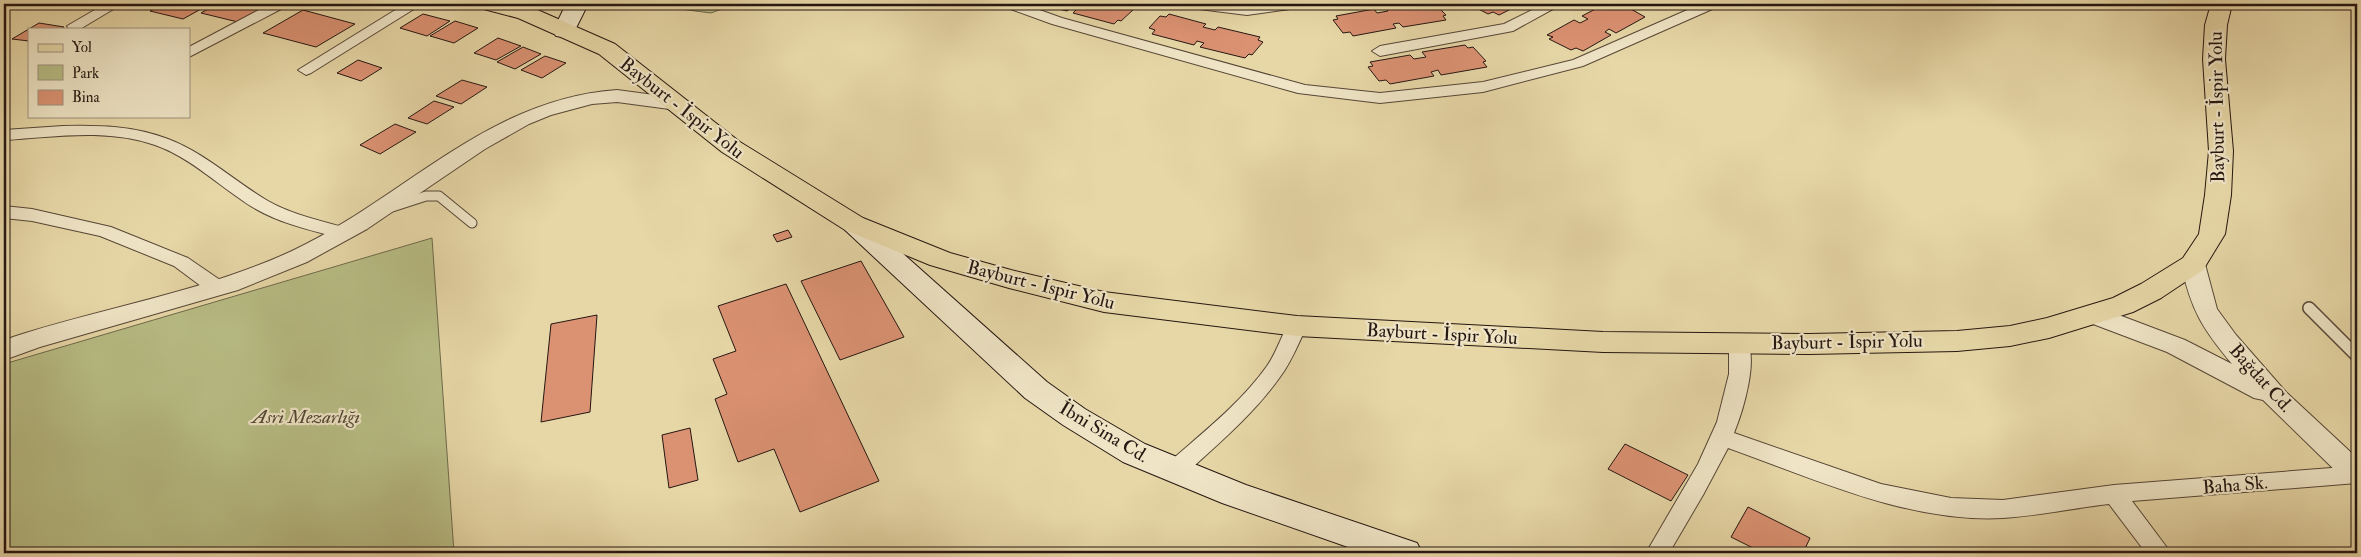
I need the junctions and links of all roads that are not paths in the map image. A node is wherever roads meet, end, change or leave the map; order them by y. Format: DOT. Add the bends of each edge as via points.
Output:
graph roads {
  1 [pos="115,4"];
  2 [pos="280,4"];
  3 [pos="415,4"];
  4 [pos="487,4"];
  5 [pos="577,4"];
  6 [pos="1010,4"];
  7 [pos="1191,4"];
  8 [pos="1296,4"];
  9 [pos="1555,4"];
  10 [pos="1712,4"];
  11 [pos="2221,4"];
  12 [pos="74,26"];
  13 [pos="564,31"];
  14 [pos="1380,51"];
  15 [pos="190,53"];
  16 [pos="306,70"];
  17 [pos="677,104"];
  18 [pos="4,135"];
  19 [pos="382,208"];
  20 [pos="4,212"];
  21 [pos="472,223"];
  22 [pos="854,224"];
  23 [pos="344,233"];
  24 [pos="2193,264"];
  25 [pos="216,287"];
  26 [pos="2309,308"];
  27 [pos="2094,315"];
  28 [pos="1297,326"];
  29 [pos="1739,343"];
  30 [pos="4,351"];
  31 [pos="2357,356"];
  32 [pos="2277,399"];
  33 [pos="1722,437"];
  34 [pos="1175,470"];
  35 [pos="2357,474"];
  36 [pos="2114,494"];
  37 [pos="1405,553"];
  38 [pos="1657,553"];
  39 [pos="2159,553"];
  1 -- 12 [label="street"];
  2 -- 15 [label="street"];
  3 -- 16 [label="street"];
  4 -- 13 [label="main road, Bayburt - İspir Yolu" via="525,13"];
  5 -- 13 [label="main road"];
  6 -- 10 [label="street" via="1057,21 1304,90 1380,98 1483,87 1578,62"];
  7 -- 8 [label="street" via="1247,11"];
  9 -- 14 [label="street" via="1508,28"];
  11 -- 24 [label="main road, Bayburt - İspir Yolu" via="2214,59 2221,152 2218,195 2212,234"];
  13 -- 17 [label="main road, Bayburt - İspir Yolu" via="607,49"];
  17 -- 19 [label="street" via="617,96 550,107 520,119 476,144"];
  17 -- 22 [label="main road, Bayburt - İspir Yolu" via="731,147"];
  18 -- 23 [label="street" via="42,132 139,134 164,142 262,204 296,220"];
  19 -- 21 [label="lane" via="400,206 426,196 439,196"];
  19 -- 23 [label="street"];
  20 -- 25 [label="street" via="105,231 181,262"];
  22 -- 28 [label="main road, Bayburt - İspir Yolu" via="940,259 1009,280 1104,302"];
  22 -- 34 [label="main road, İbni Sina Cd." via="1036,390 1134,453"];
  23 -- 25 [label="street" via="276,267"];
  24 -- 27 [label="main road, Bayburt - İspir Yolu" via="2144,294"];
  24 -- 32 [label="street, Bağdat Cd." via="2206,311"];
  25 -- 30 [label="street"];
  26 -- 31 [label="lane"];
  27 -- 29 [label="main road, Bayburt - İspir Yolu" via="2010,336 1957,341"];
  27 -- 32 [label="street" via="2176,346"];
  28 -- 29 [label="main road, Bayburt - İspir Yolu" via="1603,342"];
  28 -- 34 [label="street" via="1283,355 1259,388 1229,421"];
  29 -- 33 [label="street" via="1738,374"];
  32 -- 35 [label="street, Bağdat Cd."];
  33 -- 36 [label="street, Baha Sk." via="1880,493 1951,507 2003,509"];
  33 -- 38 [label="street"];
  34 -- 37 [label="main road, İbni Sina Cd." via="1234,494"];
  35 -- 36 [label="street, Baha Sk."];
  36 -- 39 [label="street"];
}
